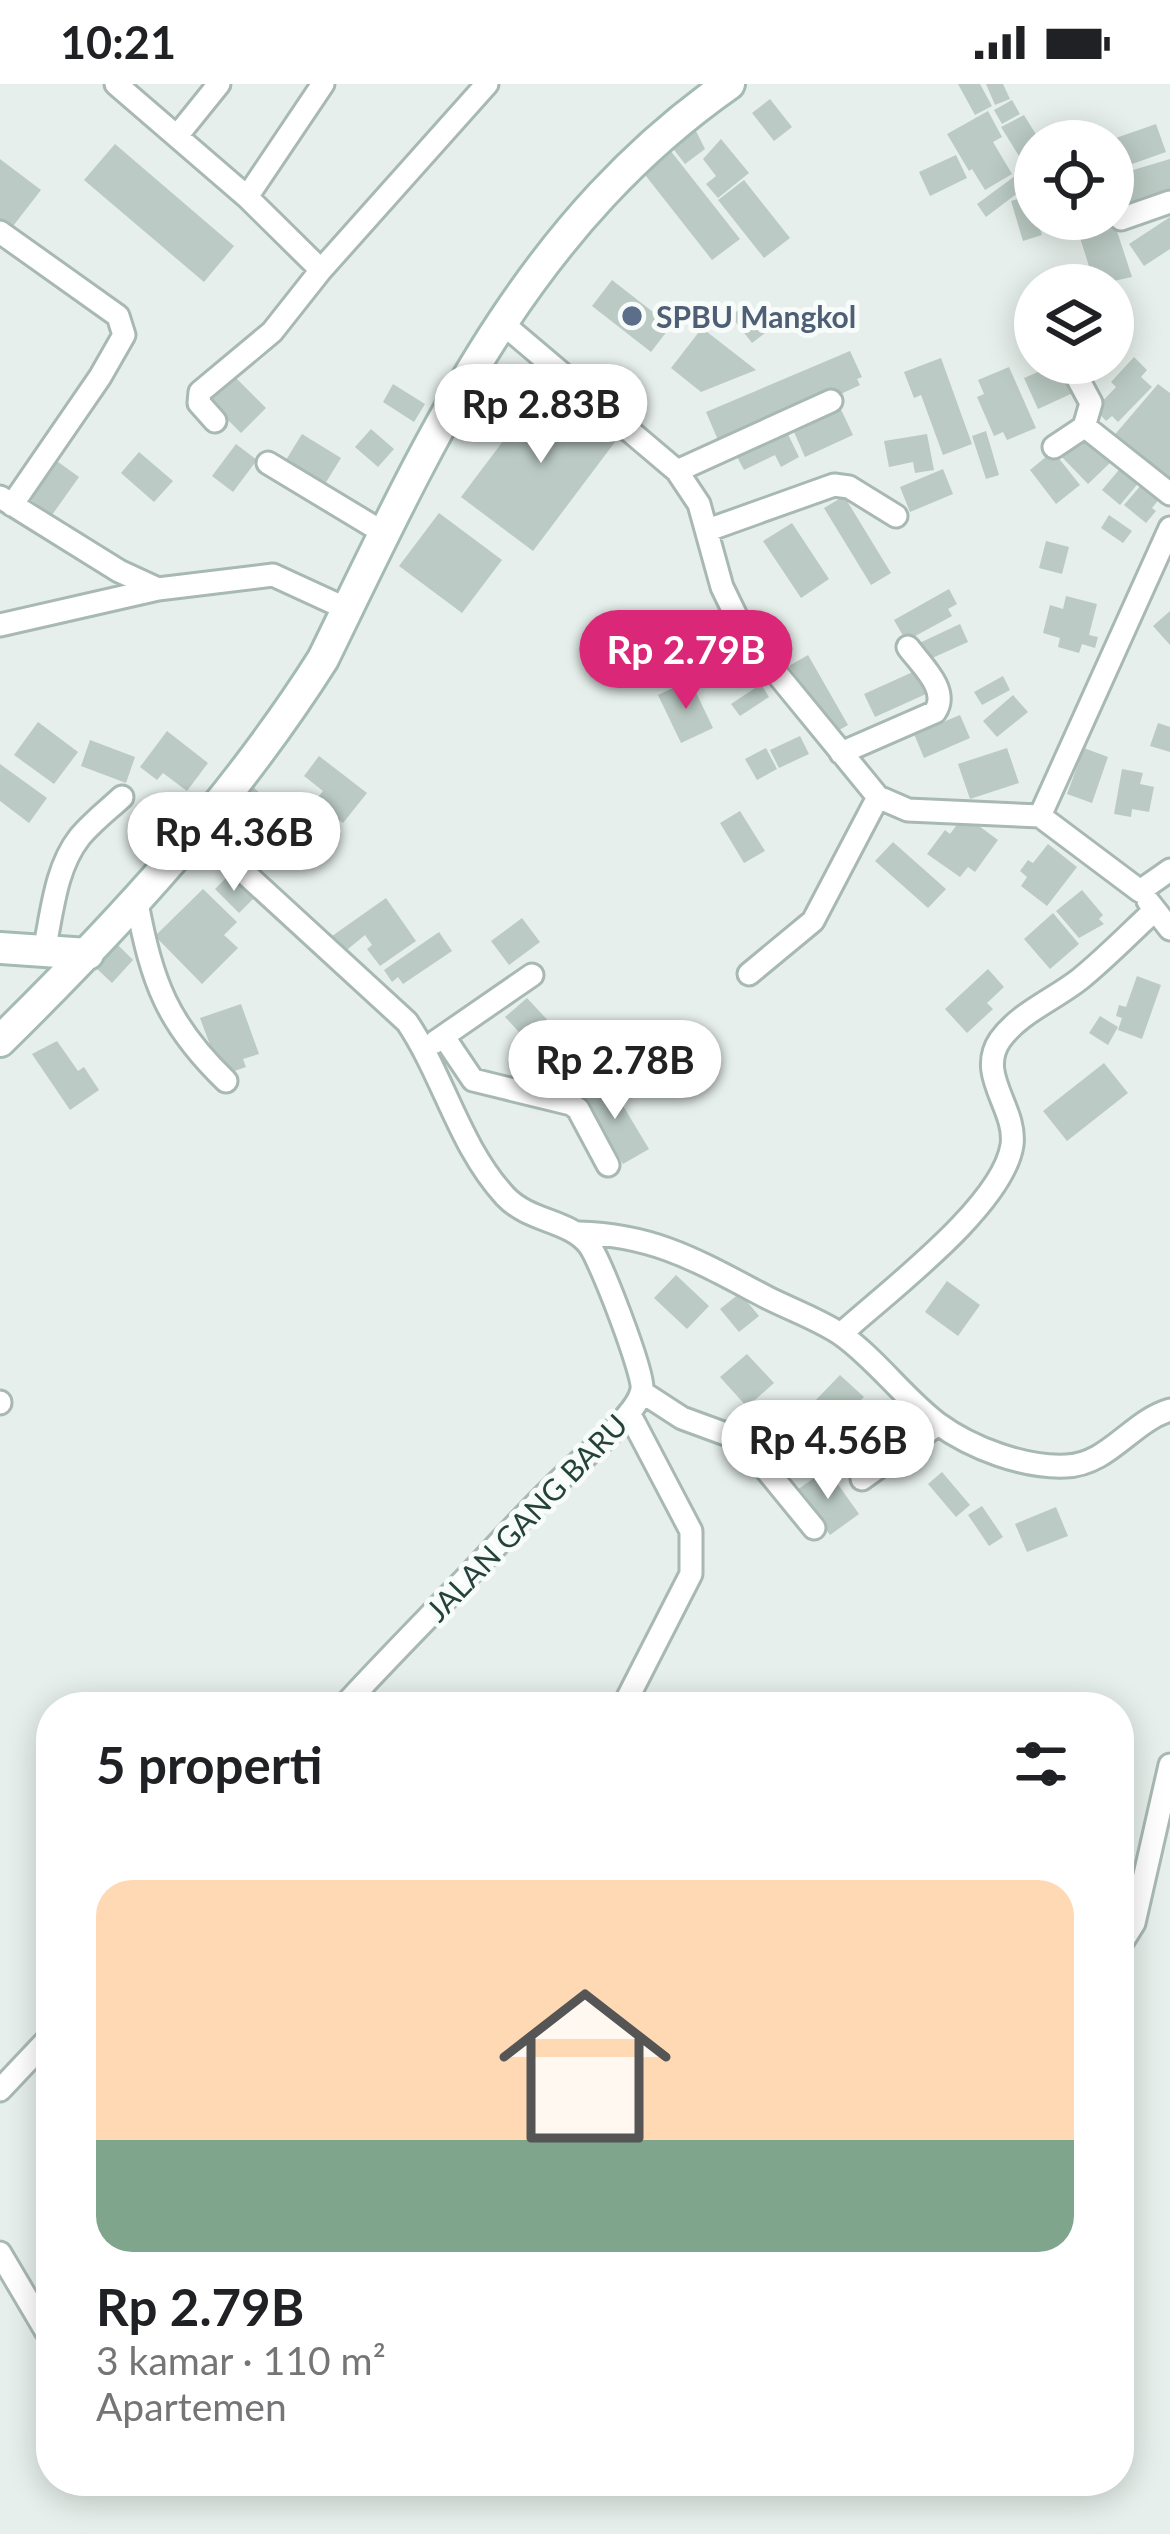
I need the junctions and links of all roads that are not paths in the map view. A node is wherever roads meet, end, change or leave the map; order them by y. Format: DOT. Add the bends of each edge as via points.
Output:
graph roads {
  1 [pos="116,84"];
  2 [pos="219,84"];
  3 [pos="323,84"];
  4 [pos="487,84"];
  5 [pos="729,84"];
  6 [pos="177,136"];
  7 [pos="247,197"];
  8 [pos="1170,202"];
  9 [pos="1134,214"];
  10 [pos="0,232"];
  11 [pos="322,270"];
  12 [pos="501,322"];
  13 [pos="1081,384"];
  14 [pos="831,400"];
  15 [pos="215,421"];
  16 [pos="1084,427"];
  17 [pos="1054,446"];
  18 [pos="268,464"];
  19 [pos="677,470"];
  20 [pos="1170,494"];
  21 [pos="6,501"];
  22 [pos="896,516"];
  23 [pos="1170,528"];
  24 [pos="708,530"];
  25 [pos="384,533"];
  26 [pos="158,589"];
  27 [pos="347,609"];
  28 [pos="0,625"];
  29 [pos="908,646"];
  30 [pos="841,753"];
  31 [pos="122,797"];
  32 [pos="878,797"];
  33 [pos="1040,815"];
  34 [pos="200,832"];
  35 [pos="1170,870"];
  36 [pos="1140,891"];
  37 [pos="136,903"];
  38 [pos="1155,910"];
  39 [pos="1170,929"];
  40 [pos="0,948"];
  41 [pos="44,951"];
  42 [pos="88,954"];
  43 [pos="748,974"];
  44 [pos="532,976"];
  45 [pos="0,1041"];
  46 [pos="434,1042"];
  47 [pos="226,1081"];
  48 [pos="608,1165"];
  49 [pos="579,1233"];
  50 [pos="841,1334"];
  51 [pos="642,1392"];
  52 [pos="1170,1410"];
  53 [pos="629,1413"];
  54 [pos="938,1424"];
  55 [pos="862,1479"];
  56 [pos="814,1528"];
  57 [pos="358,1692"];
  58 [pos="631,1692"];
  59 [pos="1170,1765"];
  60 [pos="1134,1919"];
  61 [pos="36,2052"];
  62 [pos="0,2090"];
  63 [pos="0,2253"];
  64 [pos="36,2314"];
  1 -- 6 [label="street"];
  2 -- 6 [label="street"];
  3 -- 7 [label="street"];
  4 -- 11 [label="street"];
  5 -- 12 [label="main road" via="687,113 574,221"];
  6 -- 7 [label="street"];
  7 -- 11 [label="street"];
  8 -- 9 [label="street"];
  10 -- 21 [label="street" via="118,316 124,335"];
  11 -- 15 [label="street" via="262,342 200,392"];
  12 -- 19 [label="street"];
  12 -- 25 [label="main road"];
  13 -- 16 [label="street" via="1091,403"];
  14 -- 19 [label="street"];
  16 -- 17 [label="street"];
  16 -- 20 [label="street"];
  18 -- 25 [label="street"];
  19 -- 24 [label="street"];
  21 -- 26 [label="street"];
  22 -- 24 [label="street" via="834,485"];
  23 -- 33 [label="street"];
  24 -- 30 [label="street" via="727,602"];
  25 -- 27 [label="main road"];
  26 -- 27 [label="street" via="273,575"];
  26 -- 28 [label="street"];
  27 -- 34 [label="main road" via="302,693"];
  29 -- 30 [label="street" via="940,692 938,708"];
  30 -- 32 [label="street"];
  31 -- 41 [label="street" via="70,852"];
  32 -- 33 [label="street" via="908,810"];
  32 -- 43 [label="street" via="813,921"];
  33 -- 36 [label="street"];
  34 -- 37 [label="main road"];
  34 -- 46 [label="street"];
  35 -- 36 [label="street"];
  36 -- 38 [label="street"];
  37 -- 42 [label="main road"];
  37 -- 47 [label="street" via="164,1004"];
  38 -- 39 [label="street"];
  38 -- 50 [label="street" via="999,1041 991,1060 1012,1147 999,1177 982,1207"];
  40 -- 41 [label="main road"];
  41 -- 42 [label="main road"];
  42 -- 45 [label="main road"];
  44 -- 46 [label="street"];
  46 -- 48 [label="street" via="472,1080 571,1104"];
  46 -- 49 [label="street" via="464,1136 504,1196 526,1215"];
  49 -- 50 [label="street" via="659,1243"];
  49 -- 51 [label="street, JALAN GANG BARU" via="637,1356"];
  50 -- 54 [label="street"];
  51 -- 53 [label="street, JALAN GANG BARU"];
  51 -- 56 [label="street" via="682,1418 742,1440"];
  52 -- 54 [label="street" via="1071,1467 1029,1465"];
  53 -- 57 [label="street, JALAN GANG BARU"];
  53 -- 58 [label="street" via="694,1551 691,1574"];
  54 -- 55 [label="street"];
  59 -- 60 [label="street"];
  61 -- 62 [label="street"];
  63 -- 64 [label="street"];
}
